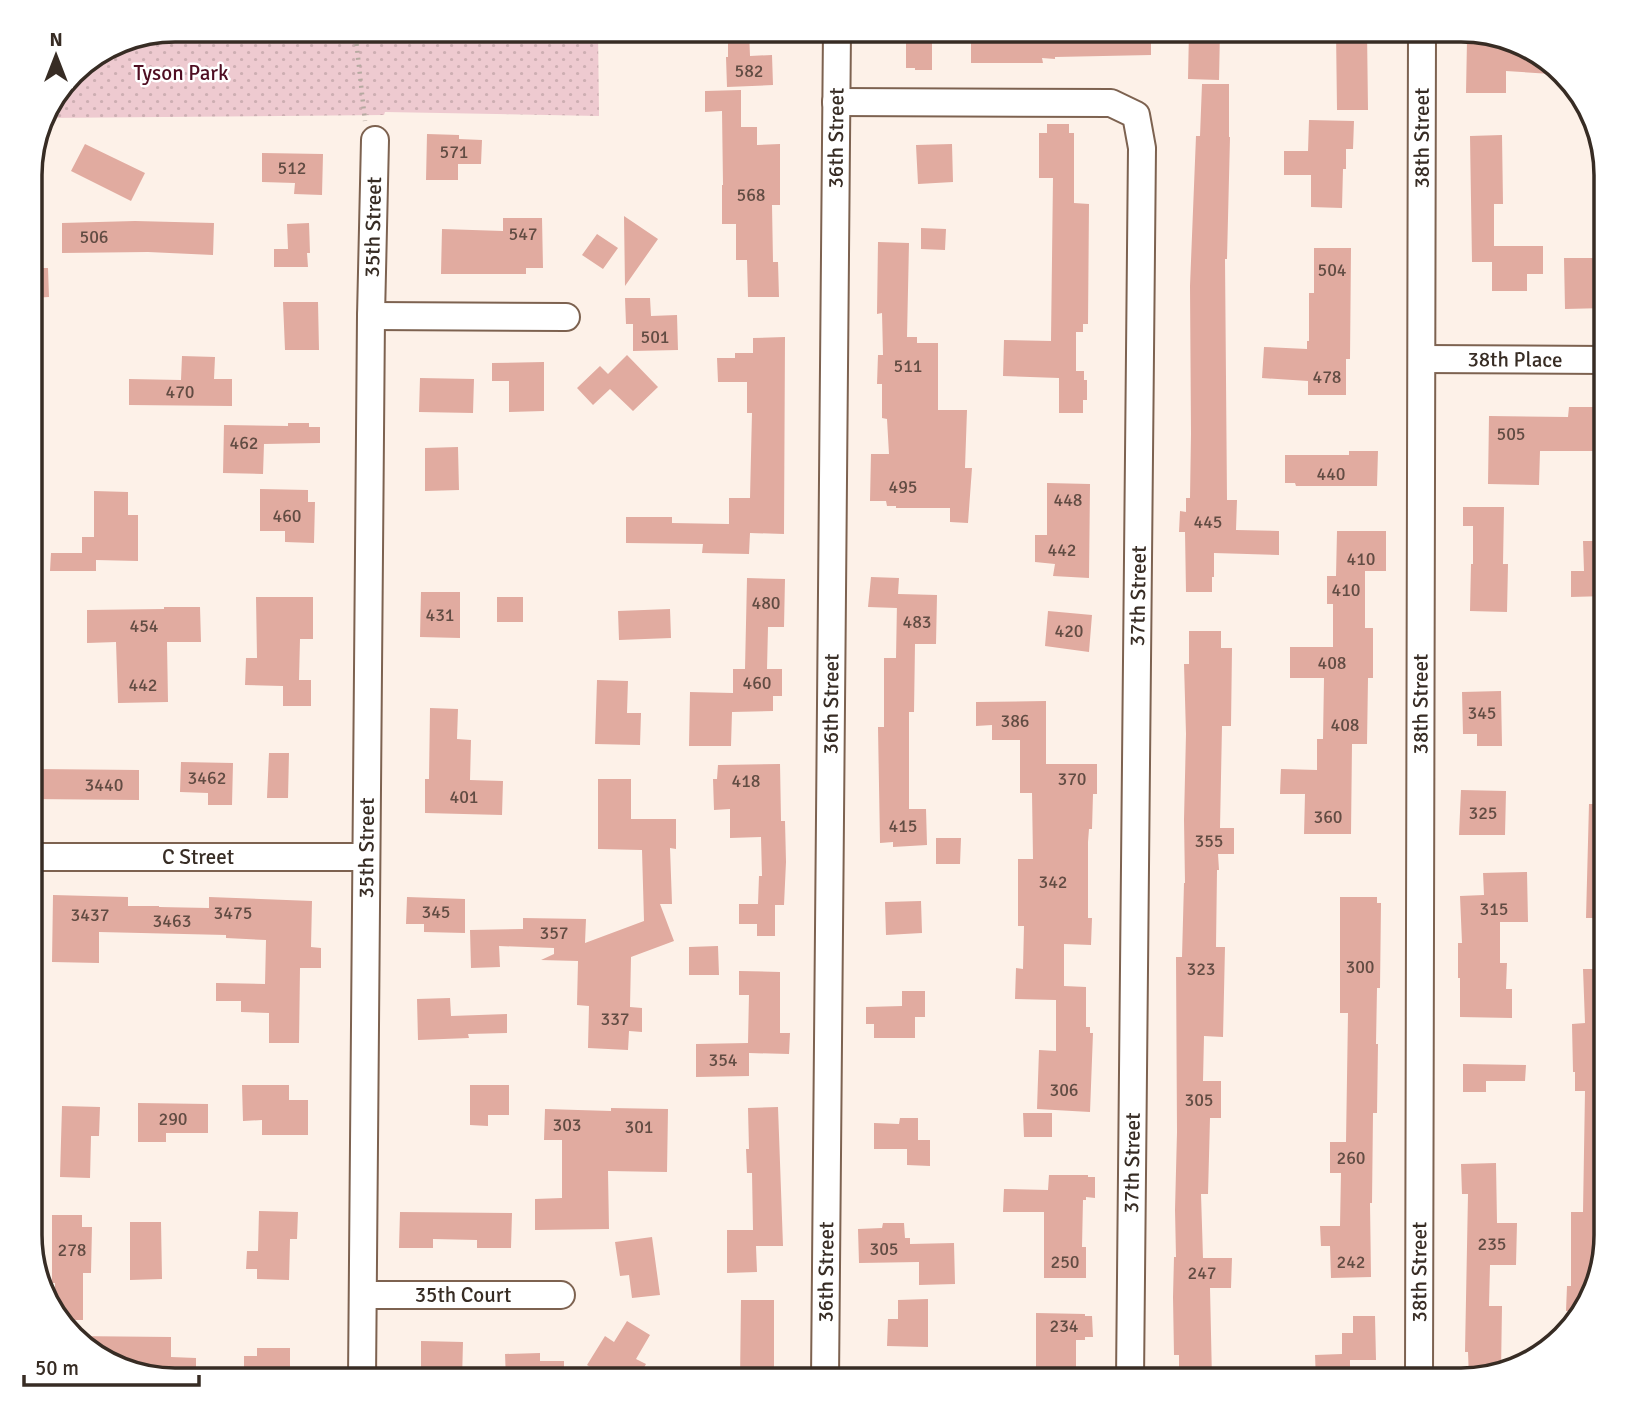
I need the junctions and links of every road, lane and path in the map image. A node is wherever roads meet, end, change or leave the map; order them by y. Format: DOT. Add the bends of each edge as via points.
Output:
graph roads {
  1 [pos="357,42"];
  2 [pos="837,42"];
  3 [pos="1422,42"];
  4 [pos="836,102"];
  5 [pos="370,134"];
  6 [pos="370,316"];
  7 [pos="566,317"];
  8 [pos="1422,359"];
  9 [pos="1594,360"];
  10 [pos="42,856"];
  11 [pos="365,857"];
  12 [pos="363,1295"];
  13 [pos="561,1295"];
  14 [pos="362,1368"];
  15 [pos="825,1368"];
  16 [pos="1130,1368"];
  17 [pos="1419,1368"];
  1 -- 5 [label="path"];
  2 -- 4 [label="street, 36th Street"];
  3 -- 8 [label="street, 38th Street"];
  4 -- 15 [label="street, 36th Street"];
  4 -- 16 [label="street, 37th Street" via="1111,103 1136,115 1142,148"];
  5 -- 6 [label="street, 35th Street"];
  6 -- 7 [label="street"];
  6 -- 11 [label="street, 35th Street"];
  8 -- 9 [label="street, 38th Place"];
  8 -- 17 [label="street, 38th Street"];
  10 -- 11 [label="street, C Street"];
  11 -- 12 [label="street, 35th Street"];
  12 -- 13 [label="street, 35th Court"];
  12 -- 14 [label="street, 35th Street"];
}
